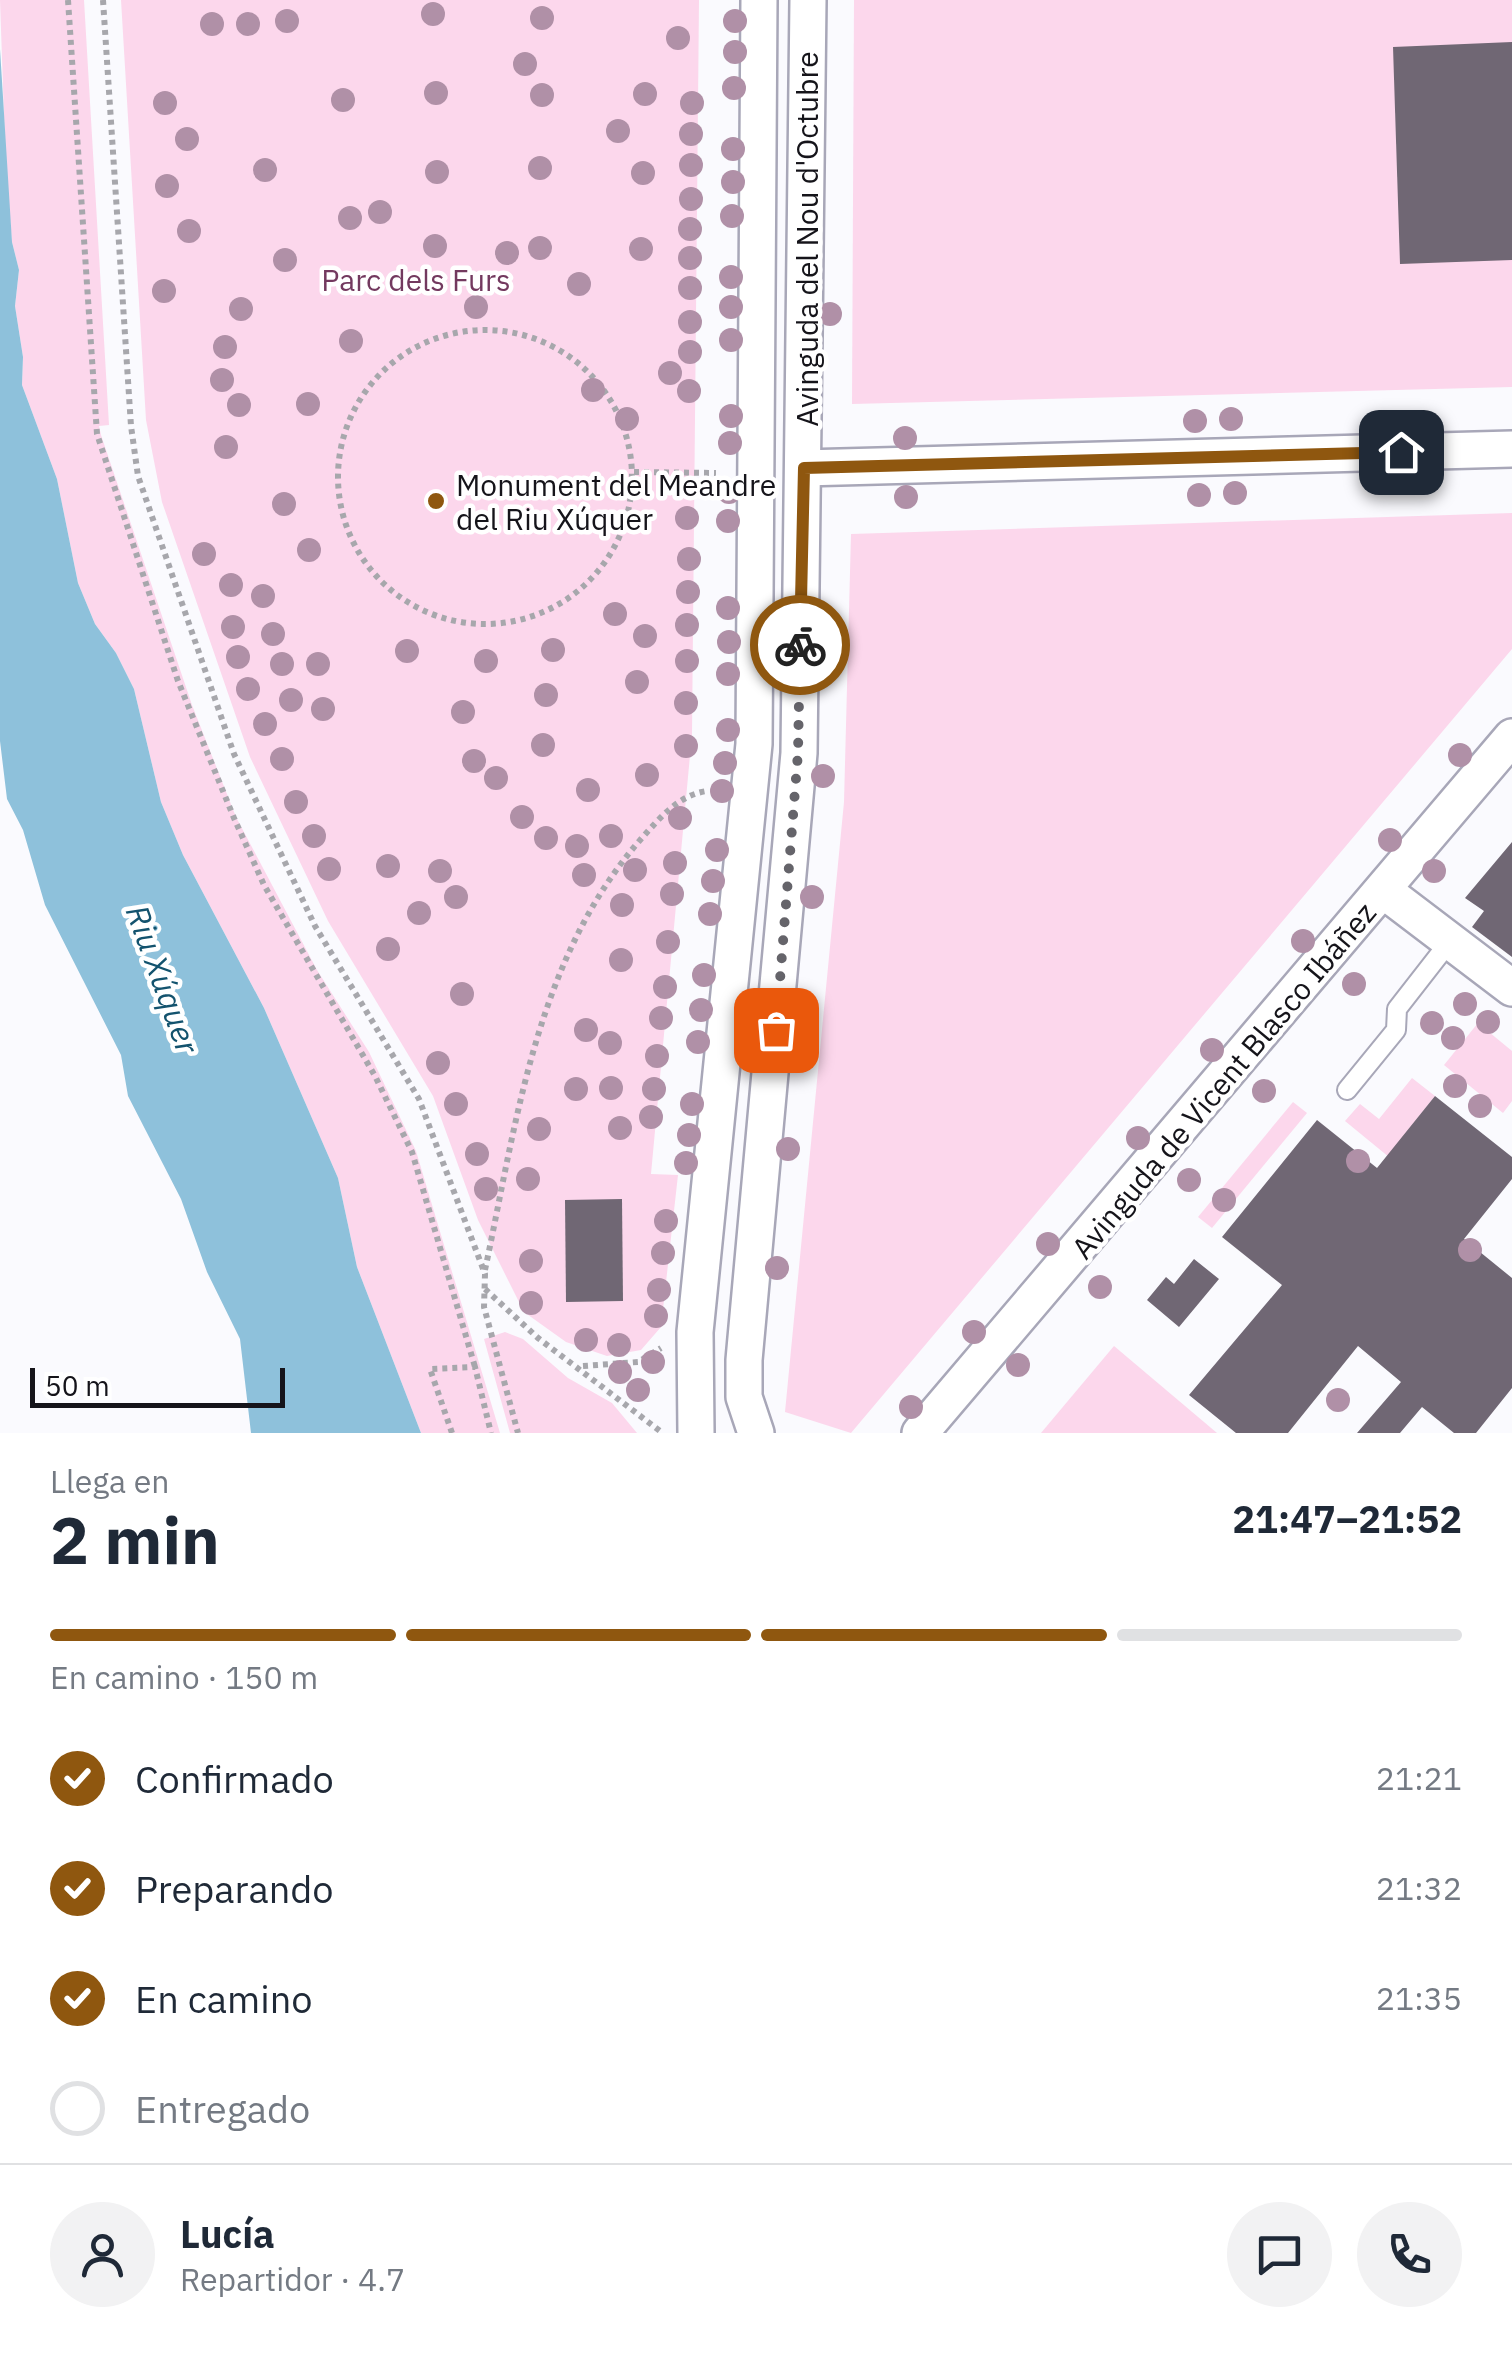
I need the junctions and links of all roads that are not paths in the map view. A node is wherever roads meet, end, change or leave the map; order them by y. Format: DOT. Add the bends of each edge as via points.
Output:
graph roads {
  1 [pos="759,0"];
  2 [pos="808,0"];
  3 [pos="1512,449"];
  4 [pos="804,468"];
  5 [pos="1512,737"];
  6 [pos="1384,890"];
  7 [pos="1450,941"];
  8 [pos="1512,988"];
  9 [pos="1347,1090"];
  10 [pos="926,1429"];
  11 [pos="696,1433"];
  12 [pos="756,1433"];
  1 -- 11 [label="street, Avinguda del Nou d'Octubre" via="754,744 696,1332"];
  2 -- 4 [label="street, Avinguda del Nou d'Octubre"];
  3 -- 4 [label="street"];
  4 -- 12 [label="street, Avinguda del Nou d'Octubre" via="798,753 744,1360 744,1397"];
  5 -- 6 [label="street, Avinguda de Vicent Blasco Ibáñez"];
  6 -- 7 [label="street"];
  6 -- 10 [label="street, Avinguda de Vicent Blasco Ibáñez"];
  7 -- 8 [label="street"];
  7 -- 9 [label="lane" via="1397,1009 1396,1030"];
}
